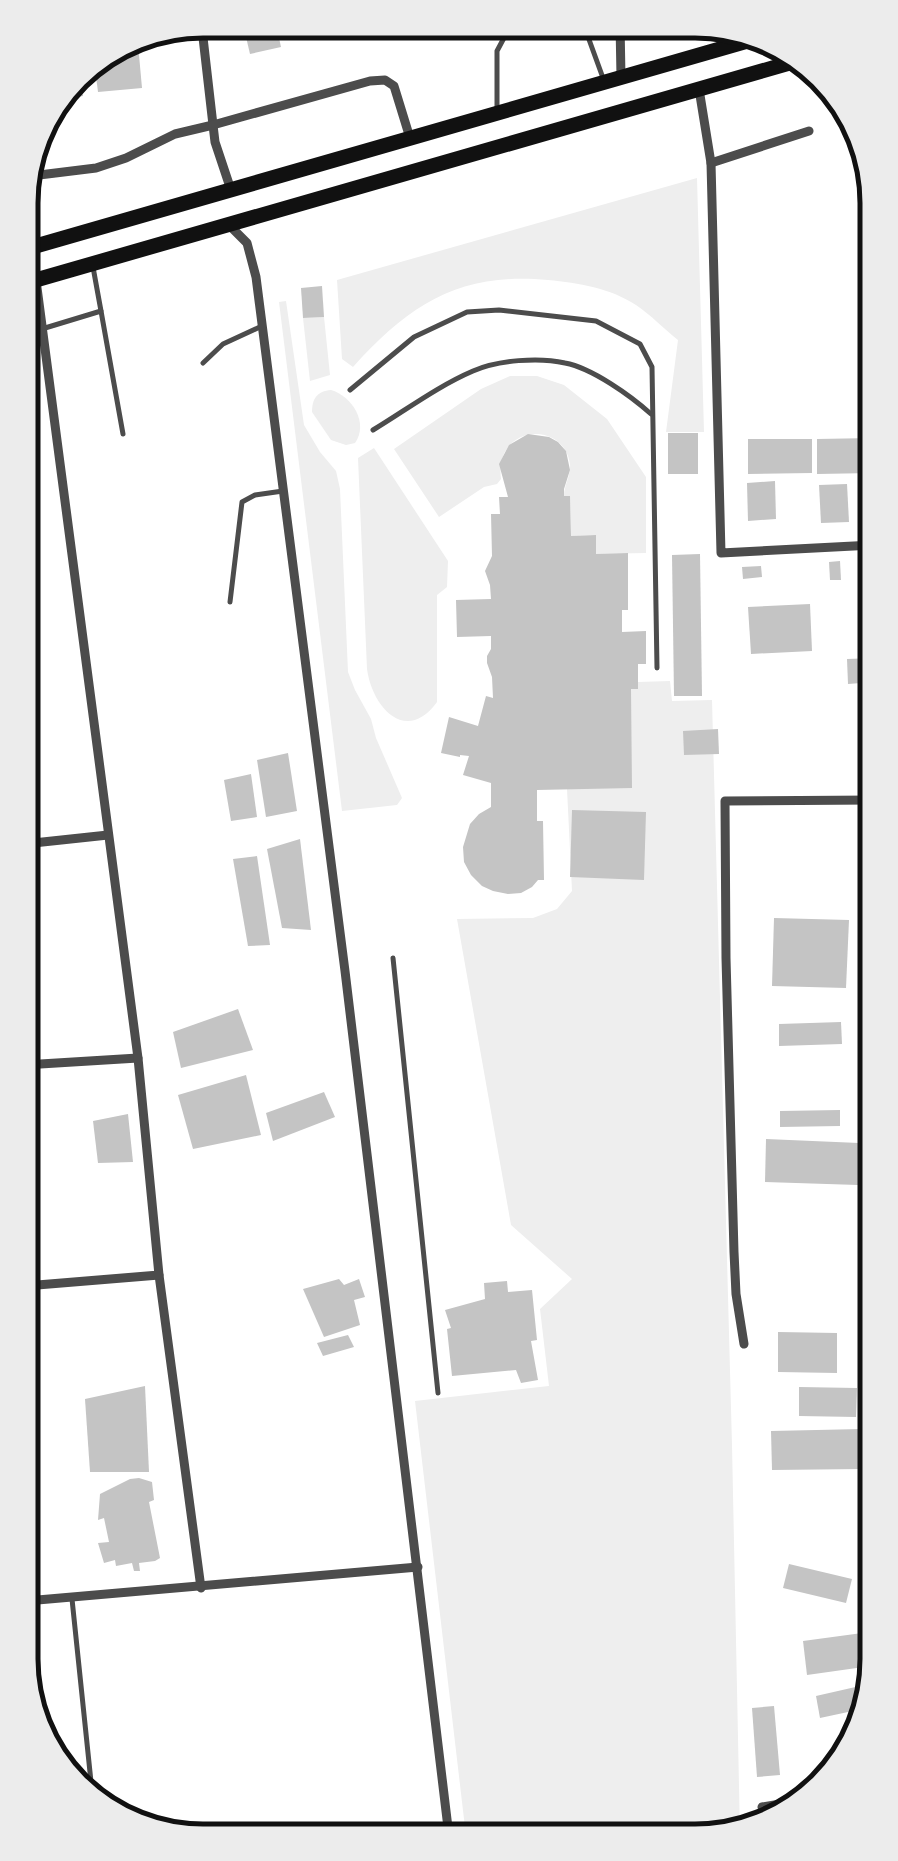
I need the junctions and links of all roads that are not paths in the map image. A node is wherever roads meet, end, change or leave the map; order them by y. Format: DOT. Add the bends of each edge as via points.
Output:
graph roads {
  1 [pos="203,38"];
  2 [pos="504,38"];
  3 [pos="589,38"];
  4 [pos="618,38"];
  5 [pos="739,44"];
  6 [pos="786,64"];
  7 [pos="612,80"];
  8 [pos="699,90"];
  9 [pos="497,113"];
  10 [pos="212,125"];
  11 [pos="809,131"];
  12 [pos="410,138"];
  13 [pos="711,163"];
  14 [pos="41,175"];
  15 [pos="231,190"];
  16 [pos="230,226"];
  17 [pos="38,245"];
  18 [pos="92,264"];
  19 [pos="38,279"];
  20 [pos="38,310"];
  21 [pos="101,311"];
  22 [pos="262,326"];
  23 [pos="44,329"];
  24 [pos="38,331"];
  25 [pos="204,363"];
  26 [pos="350,390"];
  27 [pos="652,414"];
  28 [pos="373,430"];
  29 [pos="123,434"];
  30 [pos="283,491"];
  31 [pos="861,546"];
  32 [pos="230,602"];
  33 [pos="657,668"];
  34 [pos="861,800"];
  35 [pos="108,835"];
  36 [pos="38,842"];
  37 [pos="393,958"];
  38 [pos="138,1058"];
  39 [pos="38,1064"];
  40 [pos="159,1275"];
  41 [pos="38,1285"];
  42 [pos="744,1344"];
  43 [pos="438,1393"];
  44 [pos="418,1567"];
  45 [pos="201,1588"];
  46 [pos="72,1598"];
  47 [pos="38,1601"];
  48 [pos="91,1780"];
  49 [pos="773,1804"];
  50 [pos="762,1806"];
  51 [pos="449,1824"];
  1 -- 10 [label="street"];
  2 -- 9 [label="lane" via="497,51"];
  3 -- 7 [label="lane"];
  4 -- 7 [label="street"];
  5 -- 7 [label="highway"];
  6 -- 8 [label="highway"];
  7 -- 9 [label="highway"];
  8 -- 13 [label="street"];
  8 -- 16 [label="highway"];
  9 -- 12 [label="highway"];
  10 -- 12 [label="street" via="385,80 394,86"];
  10 -- 14 [label="street" via="96,168"];
  10 -- 15 [label="street"];
  11 -- 13 [label="street"];
  12 -- 15 [label="highway"];
  13 -- 31 [label="street" via="721,553"];
  15 -- 17 [label="highway"];
  16 -- 18 [label="highway"];
  16 -- 22 [label="street" via="247,243"];
  18 -- 19 [label="highway"];
  18 -- 21 [label="lane"];
  20 -- 23 [label="street"];
  21 -- 23 [label="lane"];
  21 -- 29 [label="lane"];
  22 -- 25 [label="lane" via="222,344"];
  22 -- 30 [label="street"];
  23 -- 24 [label="lane"];
  23 -- 35 [label="street"];
  26 -- 27 [label="lane" via="414,337 467,312 542,313 596,321 640,344 652,367"];
  27 -- 28 [label="lane" via="632,396 567,363 528,361 473,371"];
  27 -- 33 [label="lane"];
  30 -- 32 [label="lane" via="242,502"];
  30 -- 44 [label="street"];
  34 -- 42 [label="street" via="726,800 734,1252"];
  35 -- 36 [label="street"];
  35 -- 38 [label="street"];
  37 -- 43 [label="lane"];
  38 -- 39 [label="street"];
  38 -- 40 [label="street"];
  40 -- 41 [label="street"];
  40 -- 45 [label="street"];
  44 -- 45 [label="street"];
  44 -- 51 [label="street"];
  45 -- 46 [label="street"];
  46 -- 47 [label="street"];
  46 -- 48 [label="lane"];
  49 -- 50 [label="street"];
}
